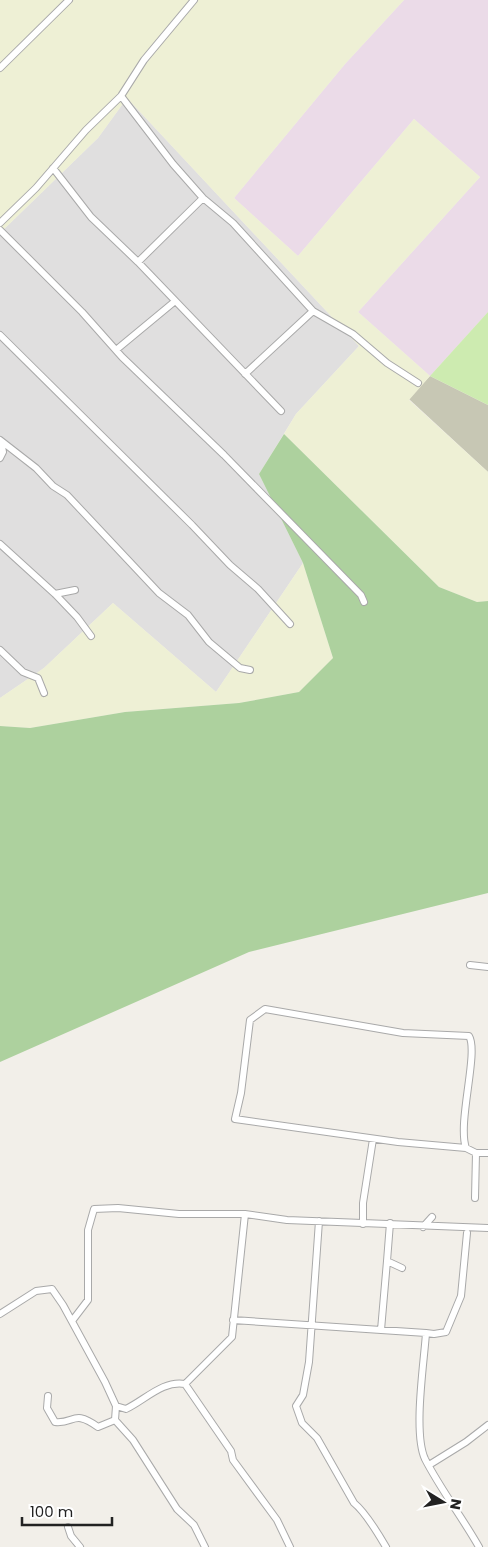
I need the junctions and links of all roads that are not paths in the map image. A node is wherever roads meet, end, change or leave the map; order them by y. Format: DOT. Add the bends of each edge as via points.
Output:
graph roads {
  1 [pos="70,0"];
  2 [pos="194,0"];
  3 [pos="0,68"];
  4 [pos="121,96"];
  5 [pos="54,168"];
  6 [pos="203,198"];
  7 [pos="0,223"];
  8 [pos="0,230"];
  9 [pos="138,262"];
  10 [pos="174,302"];
  11 [pos="313,311"];
  12 [pos="0,335"];
  13 [pos="116,350"];
  14 [pos="245,374"];
  15 [pos="418,383"];
  16 [pos="281,411"];
  17 [pos="1,441"];
  18 [pos="0,458"];
  19 [pos="0,544"];
  20 [pos="75,590"];
  21 [pos="54,594"];
  22 [pos="364,602"];
  23 [pos="290,624"];
  24 [pos="91,636"];
  25 [pos="0,650"];
  26 [pos="250,670"];
  27 [pos="44,693"];
  28 [pos="470,965"];
  29 [pos="488,967"];
  30 [pos="373,1139"];
  31 [pos="466,1148"];
  32 [pos="476,1153"];
  33 [pos="488,1153"];
  34 [pos="475,1198"];
  35 [pos="244,1214"];
  36 [pos="432,1217"];
  37 [pos="319,1221"];
  38 [pos="390,1223"];
  39 [pos="363,1224"];
  40 [pos="423,1227"];
  41 [pos="488,1228"];
  42 [pos="467,1233"];
  43 [pos="387,1261"];
  44 [pos="402,1268"];
  45 [pos="0,1314"];
  46 [pos="233,1320"];
  47 [pos="72,1321"];
  48 [pos="313,1325"];
  49 [pos="381,1330"];
  50 [pos="426,1333"];
  51 [pos="186,1384"];
  52 [pos="303,1395"];
  53 [pos="48,1396"];
  54 [pos="312,1396"];
  55 [pos="116,1406"];
  56 [pos="411,1411"];
  57 [pos="420,1412"];
  58 [pos="115,1420"];
  59 [pos="488,1424"];
  60 [pos="430,1465"];
  61 [pos="68,1527"];
  62 [pos="80,1547"];
  63 [pos="205,1547"];
  64 [pos="290,1547"];
  65 [pos="386,1547"];
  66 [pos="479,1547"];
  1 -- 3 [label="street"];
  2 -- 4 [label="street" via="144,60"];
  4 -- 5 [label="street"];
  4 -- 6 [label="street"];
  5 -- 7 [label="street"];
  5 -- 9 [label="street" via="91,218"];
  6 -- 9 [label="street"];
  6 -- 11 [label="street" via="233,223"];
  8 -- 13 [label="street"];
  9 -- 10 [label="street"];
  10 -- 13 [label="street"];
  10 -- 14 [label="street"];
  11 -- 14 [label="street"];
  11 -- 15 [label="street" via="353,334 387,363"];
  12 -- 23 [label="street"];
  13 -- 22 [label="street" via="327,559"];
  14 -- 16 [label="street"];
  17 -- 18 [label="street"];
  17 -- 26 [label="street" via="67,495 159,593 188,615 209,642 240,668"];
  19 -- 21 [label="street"];
  20 -- 21 [label="street"];
  21 -- 24 [label="street"];
  25 -- 27 [label="street" via="23,672 38,678"];
  28 -- 29 [label="street"];
  30 -- 31 [label="street"];
  30 -- 31 [label="street" via="235,1119 250,1020 265,1009 403,1033 470,1036 472,1049 463,1141"];
  30 -- 39 [label="street"];
  31 -- 32 [label="street"];
  32 -- 33 [label="street"];
  32 -- 34 [label="street"];
  35 -- 37 [label="street"];
  35 -- 46 [label="street"];
  35 -- 47 [label="street" via="179,1214 94,1208 88,1230 88,1300"];
  36 -- 40 [label="street"];
  37 -- 39 [label="street"];
  37 -- 48 [label="street"];
  38 -- 39 [label="street"];
  38 -- 40 [label="street"];
  38 -- 43 [label="street"];
  40 -- 41 [label="street"];
  42 -- 50 [label="street" via="461,1296 446,1332"];
  43 -- 44 [label="street"];
  43 -- 49 [label="street"];
  45 -- 47 [label="street" via="21,1299 44,1289 52,1290"];
  46 -- 48 [label="street"];
  46 -- 51 [label="street" via="230,1340"];
  47 -- 55 [label="street"];
  48 -- 49 [label="street"];
  48 -- 52 [label="street"];
  49 -- 50 [label="street"];
  50 -- 57 [label="street"];
  51 -- 55 [label="street" via="178,1382 151,1392 126,1409"];
  51 -- 64 [label="street" via="231,1451 233,1460 277,1520"];
  52 -- 54 [label="street"];
  52 -- 65 [label="street" via="296,1406 302,1423 317,1438 354,1503"];
  53 -- 58 [label="street" via="47,1408 55,1422 80,1418 98,1427"];
  55 -- 58 [label="street"];
  56 -- 57 [label="street"];
  57 -- 60 [label="street" via="421,1440"];
  58 -- 63 [label="street" via="133,1440 177,1508 194,1525"];
  59 -- 60 [label="street"];
  60 -- 66 [label="street" via="438,1484"];
  61 -- 62 [label="street" via="70,1536"];
}
